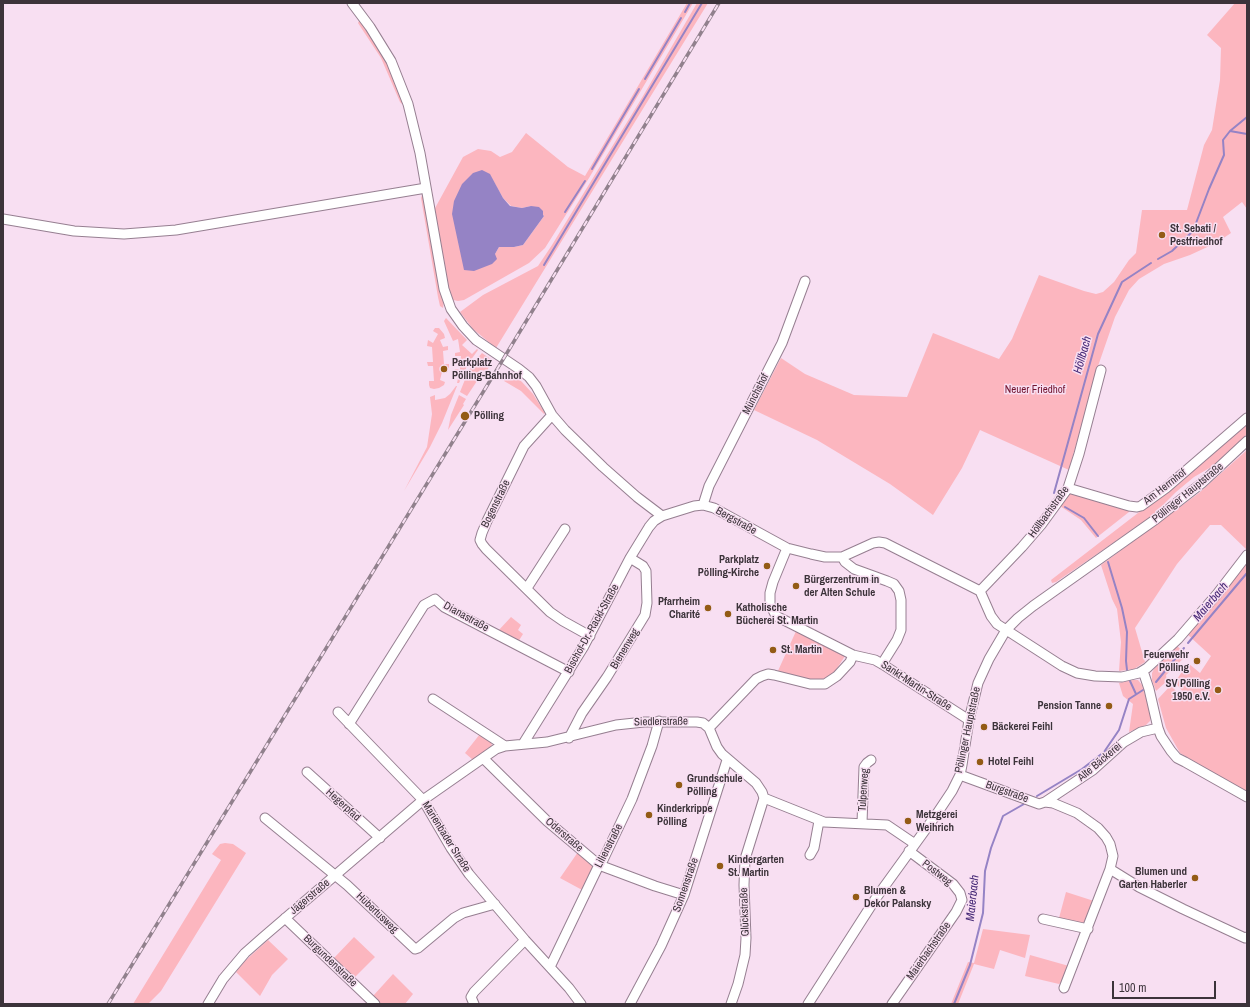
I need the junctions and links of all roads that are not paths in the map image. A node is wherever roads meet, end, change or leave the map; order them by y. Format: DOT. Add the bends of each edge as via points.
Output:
graph roads {
  1 [pos="352,3"];
  2 [pos="426,188"];
  3 [pos="3,219"];
  4 [pos="805,281"];
  5 [pos="1101,370"];
  6 [pos="552,415"];
  7 [pos="1247,418"];
  8 [pos="1247,441"];
  9 [pos="1068,488"];
  10 [pos="703,505"];
  11 [pos="662,516"];
  12 [pos="565,530"];
  13 [pos="787,548"];
  14 [pos="1247,555"];
  15 [pos="842,557"];
  16 [pos="630,558"];
  17 [pos="527,588"];
  18 [pos="980,591"];
  19 [pos="1006,630"];
  20 [pos="590,636"];
  21 [pos="853,655"];
  22 [pos="882,664"];
  23 [pos="1143,671"];
  24 [pos="569,672"];
  25 [pos="433,699"];
  26 [pos="338,712"];
  27 [pos="969,720"];
  28 [pos="659,722"];
  29 [pos="349,724"];
  30 [pos="709,728"];
  31 [pos="1158,728"];
  32 [pos="569,738"];
  33 [pos="523,744"];
  34 [pos="505,746"];
  35 [pos="483,758"];
  36 [pos="727,760"];
  37 [pos="871,760"];
  38 [pos="307,772"];
  39 [pos="960,775"];
  40 [pos="1247,797"];
  41 [pos="764,798"];
  42 [pos="423,800"];
  43 [pos="1046,802"];
  44 [pos="265,818"];
  45 [pos="819,821"];
  46 [pos="862,823"];
  47 [pos="380,838"];
  48 [pos="912,848"];
  49 [pos="810,855"];
  50 [pos="599,865"];
  51 [pos="1110,869"];
  52 [pos="335,875"];
  53 [pos="684,895"];
  54 [pos="961,897"];
  55 [pos="495,904"];
  56 [pos="285,918"];
  57 [pos="1043,919"];
  58 [pos="1088,929"];
  59 [pos="1246,938"];
  60 [pos="525,940"];
  61 [pos="550,967"];
  62 [pos="1064,988"];
  63 [pos="208,1004"];
  64 [pos="375,1004"];
  65 [pos="474,1004"];
  66 [pos="581,1004"];
  67 [pos="630,1004"];
  68 [pos="731,1004"];
  69 [pos="808,1004"];
  70 [pos="892,1004"];
  1 -- 2 [label="street" via="391,61 408,104"];
  2 -- 3 [label="street" via="176,230 124,234 74,231"];
  2 -- 6 [label="street" via="447,301 476,340 529,377"];
  4 -- 10 [label="street, Münchshof" via="782,343 709,486"];
  5 -- 9 [label="street, Höllbachstraße"];
  6 -- 11 [label="street" via="602,467"];
  6 -- 17 [label="street, Bogenstraße" via="524,446 480,540 486,549"];
  7 -- 9 [label="street, Am Herrnhof" via="1166,488 1141,506 1129,506"];
  8 -- 19 [label="street, Pöllinger Hauptstraße" via="1177,503 1032,606"];
  9 -- 18 [label="street, Höllbachstraße" via="1037,530"];
  10 -- 11 [label="street, Bergstraße"];
  10 -- 13 [label="street, Bergstraße" via="714,508"];
  11 -- 16 [label="street, Bischof-Dr.-Rackl-Straße" via="654,521"];
  12 -- 17 [label="street"];
  13 -- 15 [label="street, Bergstraße" via="825,557"];
  13 -- 21 [label="street, Sankt-Martin-Straße" via="770,593 770,604 774,614"];
  14 -- 23 [label="street" via="1178,639"];
  15 -- 18 [label="street, Bergstraße" via="873,543 885,543"];
  15 -- 22 [label="street" via="854,569 894,584 899,591 902,600 900,630 897,640"];
  16 -- 20 [label="street, Bischof-Dr.-Rackl-Straße"];
  16 -- 32 [label="street, Bienenweg" via="646,571 648,599 645,615 608,677 582,713"];
  17 -- 20 [label="street, Bogenstraße" via="550,612"];
  18 -- 19 [label="street" via="992,620"];
  19 -- 23 [label="street" via="1076,672 1116,678"];
  19 -- 27 [label="street, Pöllinger Hauptstraße" via="982,672"];
  20 -- 24 [label="street, Bischof-Dr.-Rackl-Straße"];
  21 -- 22 [label="street, Sankt-Martin-Straße"];
  21 -- 30 [label="street" via="837,676 825,684 798,682 768,674 756,679"];
  22 -- 27 [label="street, Sankt-Martin-Straße"];
  23 -- 31 [label="street"];
  24 -- 29 [label="street, Dianastraße" via="444,607 435,599 424,605"];
  24 -- 33 [label="street, Bischof-Dr.-Rackl-Straße"];
  25 -- 34 [label="street"];
  26 -- 29 [label="street, Marienbader Straße"];
  27 -- 39 [label="street, Pöllinger Hauptstraße"];
  28 -- 30 [label="street, Siedlerstraße" via="697,722"];
  28 -- 32 [label="street, Siedlerstraße" via="616,724"];
  28 -- 50 [label="street, Lilienstraße" via="632,799"];
  29 -- 42 [label="street, Marienbader Straße"];
  30 -- 36 [label="street" via="717,747"];
  31 -- 40 [label="street" via="1177,758"];
  31 -- 43 [label="street, Alte Bäckerei" via="1141,732 1124,742 1093,770"];
  32 -- 33 [label="street, Siedlerstraße"];
  33 -- 34 [label="street, Siedlerstraße"];
  34 -- 35 [label="street, Siedlerstraße"];
  35 -- 42 [label="street, Siedlerstraße"];
  35 -- 50 [label="street, Oderstraße" via="547,821"];
  36 -- 41 [label="street" via="756,783"];
  36 -- 53 [label="street, Sonnenstraße"];
  37 -- 46 [label="street, Tulpenweg" via="864,767"];
  38 -- 47 [label="street, Hegerpfad"];
  39 -- 43 [label="street, Burgstraße" via="1039,804"];
  39 -- 48 [label="street, Pöllinger Hauptstraße" via="944,803"];
  41 -- 45 [label="street"];
  41 -- 68 [label="street, Glückstraße" via="745,859 745,955"];
  42 -- 47 [label="street, Jägerstraße"];
  42 -- 55 [label="street, Marienbader Straße" via="459,860"];
  43 -- 51 [label="street, Burgstraße" via="1062,806 1098,828 1110,844 1113,856"];
  44 -- 52 [label="street, Hubertusweg"];
  45 -- 46 [label="street"];
  45 -- 49 [label="street" via="814,848"];
  46 -- 48 [label="street" via="887,825"];
  47 -- 52 [label="street, Jägerstraße"];
  48 -- 54 [label="street, Postweg" via="953,884"];
  48 -- 69 [label="street, Pöllinger Hauptstraße" via="860,921"];
  50 -- 53 [label="street, Oderstraße"];
  50 -- 61 [label="street, Lilienstraße"];
  51 -- 58 [label="street, Burgstraße"];
  51 -- 59 [label="street" via="1139,887"];
  52 -- 55 [label="street, Hubertusweg" via="415,949 454,918"];
  52 -- 56 [label="street, Jägerstraße"];
  53 -- 67 [label="street, Sonnenstraße" via="661,946"];
  54 -- 70 [label="street, Maierbachstraße" via="960,906"];
  55 -- 60 [label="street, Marienbader Straße"];
  56 -- 63 [label="street, Jägerstraße" via="245,953 223,979"];
  56 -- 64 [label="street, Burgundenstraße"];
  57 -- 58 [label="street"];
  58 -- 62 [label="street, Burgstraße"];
  60 -- 61 [label="street, Marienbader Straße"];
  60 -- 65 [label="street" via="474,992"];
  61 -- 66 [label="street, Marienbader Straße"];
}
